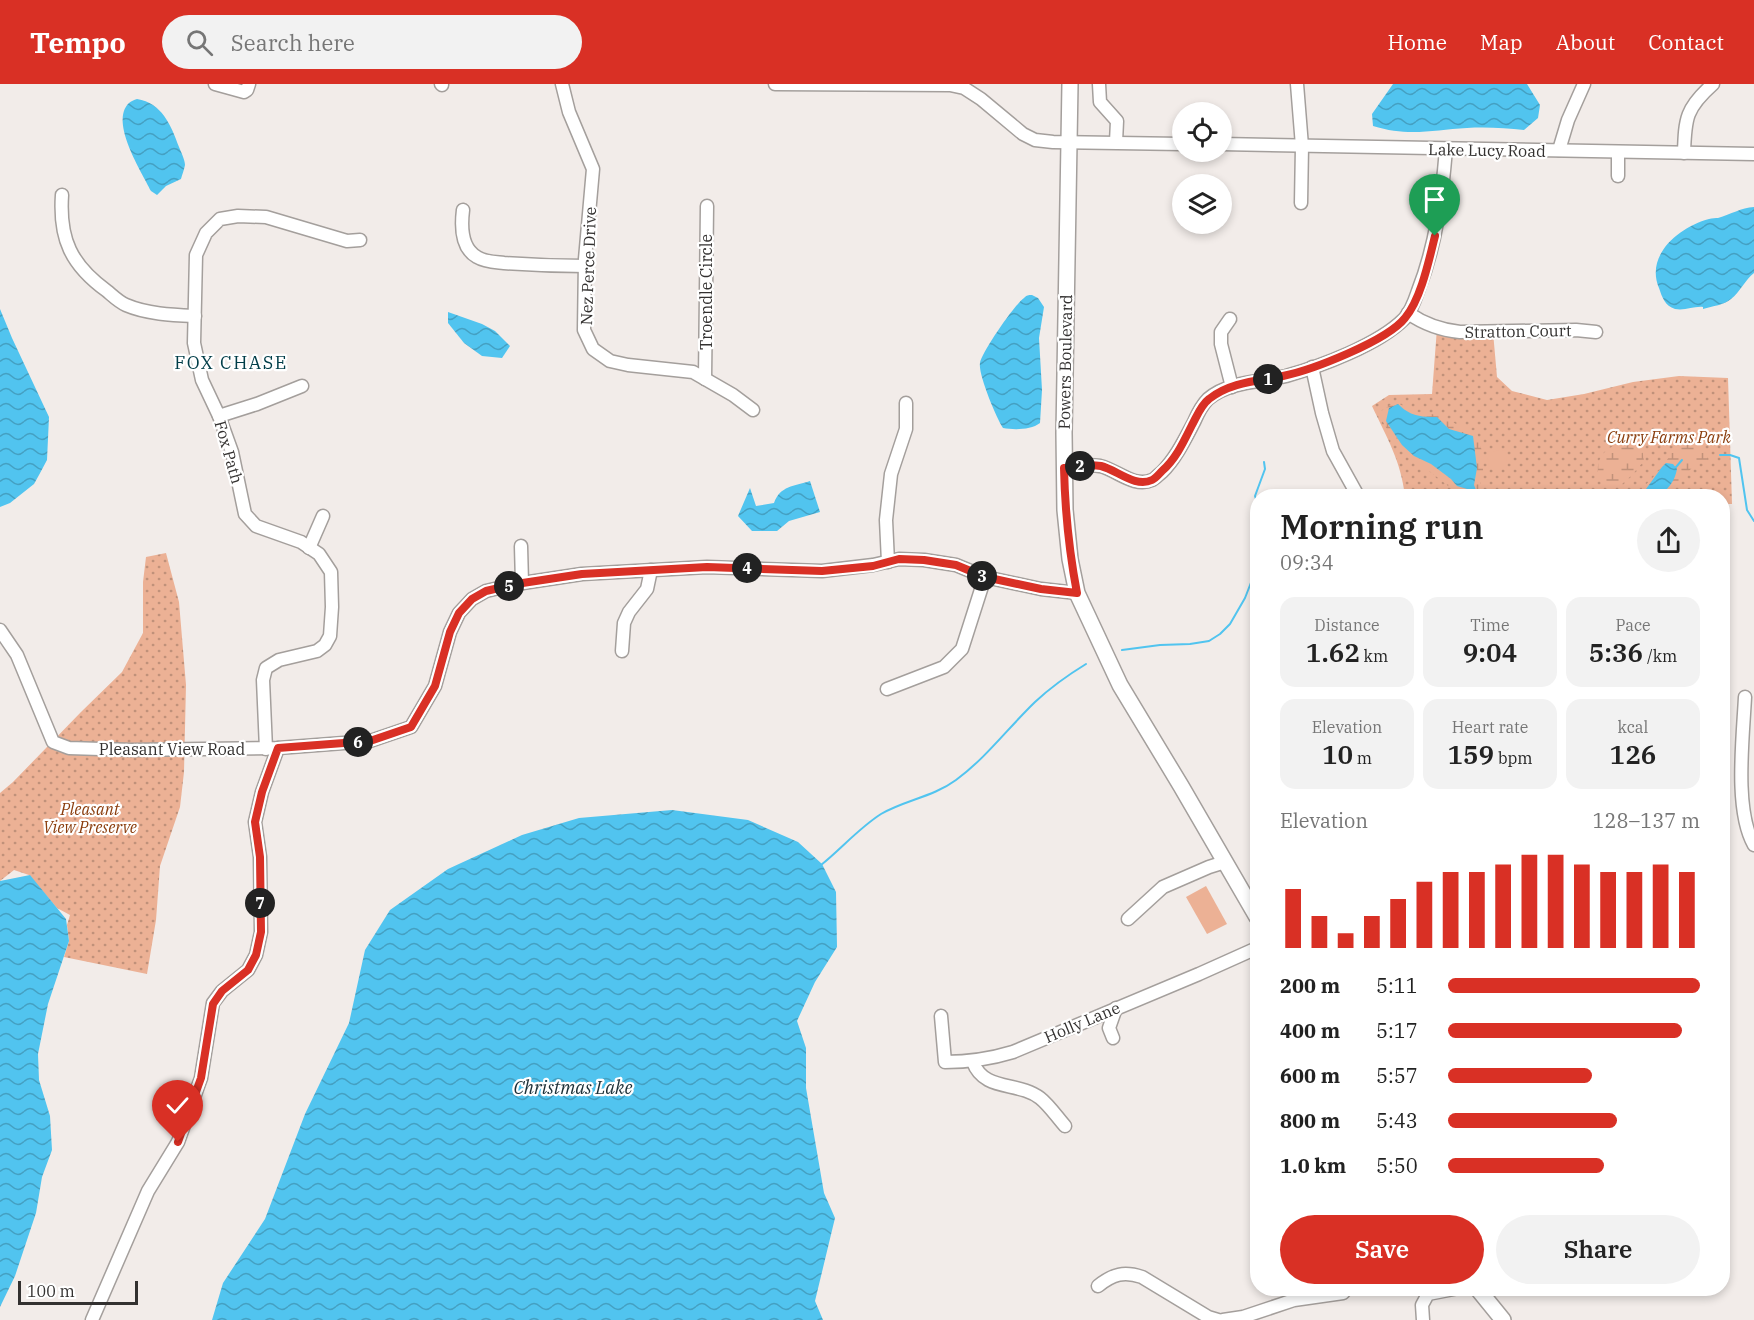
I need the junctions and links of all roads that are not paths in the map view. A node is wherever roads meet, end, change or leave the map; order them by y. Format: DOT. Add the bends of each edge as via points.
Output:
graph roads {
  1 [pos="215,84"];
  2 [pos="562,84"];
  3 [pos="775,84"];
  4 [pos="1070,84"];
  5 [pos="1099,84"];
  6 [pos="1297,84"];
  7 [pos="1584,84"];
  8 [pos="1713,84"];
  9 [pos="247,88"];
  10 [pos="1069,141"];
  11 [pos="1116,142"];
  12 [pos="1172,144"];
  13 [pos="1232,144"];
  14 [pos="1302,146"];
  15 [pos="1446,149"];
  16 [pos="1559,150"];
  17 [pos="1618,152"];
  18 [pos="1684,153"];
  19 [pos="1754,154"];
  20 [pos="1618,176"];
  21 [pos="62,195"];
  22 [pos="1301,203"];
  23 [pos="706,206"];
  24 [pos="463,210"];
  25 [pos="360,240"];
  26 [pos="585,266"];
  27 [pos="1408,313"];
  28 [pos="195,316"];
  29 [pos="1230,320"];
  30 [pos="1596,332"];
  31 [pos="1312,367"];
  32 [pos="705,379"];
  33 [pos="302,386"];
  34 [pos="1232,387"];
  35 [pos="906,403"];
  36 [pos="753,410"];
  37 [pos="219,416"];
  38 [pos="1064,468"];
  39 [pos="1354,489"];
  40 [pos="323,516"];
  41 [pos="521,546"];
  42 [pos="309,548"];
  43 [pos="888,562"];
  44 [pos="651,570"];
  45 [pos="985,577"];
  46 [pos="522,583"];
  47 [pos="1077,593"];
  48 [pos="0,630"];
  49 [pos="621,651"];
  50 [pos="887,689"];
  51 [pos="1745,697"];
  52 [pos="272,748"];
  53 [pos="1754,845"];
  54 [pos="1225,862"];
  55 [pos="1250,905"];
  56 [pos="1128,919"];
  57 [pos="1250,951"];
  58 [pos="1116,1008"];
  59 [pos="941,1016"];
  60 [pos="1113,1038"];
  61 [pos="973,1062"];
  62 [pos="1065,1126"];
  63 [pos="1098,1286"];
  64 [pos="1322,1296"];
  65 [pos="1427,1296"];
  66 [pos="1484,1296"];
  67 [pos="1211,1319"];
  68 [pos="92,1320"];
  69 [pos="1223,1320"];
  70 [pos="1423,1320"];
  71 [pos="1503,1320"];
  1 -- 9 [label="street"];
  2 -- 26 [label="street, Nez Perce Drive" via="592,169"];
  3 -- 10 [label="street" via="950,85 964,88 1035,140"];
  4 -- 10 [label="main road, Powers Boulevard"];
  5 -- 11 [label="street" via="1100,102 1117,121"];
  6 -- 14 [label="street"];
  7 -- 16 [label="street"];
  8 -- 18 [label="street" via="1690,109"];
  10 -- 11 [label="street"];
  10 -- 38 [label="main road, Powers Boulevard"];
  11 -- 12 [label="street"];
  13 -- 14 [label="street, Lake Lucy Road"];
  14 -- 15 [label="street, Lake Lucy Road"];
  14 -- 22 [label="street"];
  15 -- 16 [label="street, Lake Lucy Road"];
  15 -- 27 [label="street" via="1435,236"];
  16 -- 17 [label="street, Lake Lucy Road"];
  17 -- 18 [label="street, Lake Lucy Road"];
  17 -- 20 [label="street"];
  18 -- 19 [label="street, Lake Lucy Road"];
  21 -- 28 [label="street" via="63,227 69,250 80,269 124,304 162,314"];
  23 -- 32 [label="street, Troendle Circle"];
  24 -- 26 [label="street" via="461,225 466,245 484,261"];
  25 -- 28 [label="street, Fox Path" via="347,241 266,217 220,219 206,233 196,255"];
  26 -- 32 [label="street, Nez Perce Drive" via="584,330 593,348 610,361 693,372"];
  27 -- 30 [label="street, Stratton Court" via="1444,331"];
  27 -- 31 [label="street" via="1379,338"];
  28 -- 37 [label="street, Fox Path" via="194,343 202,380"];
  29 -- 34 [label="street" via="1221,332 1221,344"];
  31 -- 34 [label="street"];
  31 -- 39 [label="street" via="1333,451"];
  32 -- 36 [label="street, Nez Perce Drive"];
  33 -- 37 [label="street"];
  34 -- 38 [label="street" via="1208,399 1181,447 1152,480 1129,479 1099,466"];
  35 -- 43 [label="street" via="906,429 891,474 886,520"];
  37 -- 42 [label="street, Fox Path" via="232,452 245,514 256,526"];
  38 -- 47 [label="main road, Powers Boulevard" via="1070,559"];
  40 -- 42 [label="street"];
  41 -- 46 [label="street"];
  42 -- 52 [label="street, Fox Path" via="319,554 331,572 330,636 326,645 316,651 279,660 266,668 263,680"];
  43 -- 44 [label="street, Pleasant View Road" via="822,571 707,567"];
  43 -- 45 [label="street, Pleasant View Road" via="924,560 956,565"];
  44 -- 46 [label="street, Pleasant View Road"];
  44 -- 49 [label="street" via="647,588 624,623"];
  45 -- 47 [label="street, Pleasant View Road"];
  45 -- 50 [label="street" via="962,649 944,667"];
  46 -- 52 [label="street, Pleasant View Road" via="486,591 459,613 435,686 411,727 370,741"];
  47 -- 54 [label="main road, Powers Boulevard" via="1120,684"];
  48 -- 52 [label="street, Pleasant View Road" via="17,655 53,742 69,748 132,750"];
  51 -- 53 [label="street" via="1742,788 1744,816"];
  52 -- 68 [label="street" via="255,822 260,857 261,932 256,955 248,970 222,991 213,1004 201,1078 178,1142 148,1191"];
  54 -- 55 [label="main road, Powers Boulevard"];
  54 -- 56 [label="street" via="1163,887"];
  57 -- 58 [label="street, Holly Lane"];
  58 -- 60 [label="street" via="1109,1028"];
  58 -- 61 [label="street, Holly Lane" via="1013,1052"];
  59 -- 61 [label="street, Holly Lane" via="945,1062"];
  61 -- 62 [label="street" via="987,1081 1039,1097"];
  63 -- 67 [label="street" via="1118,1274 1142,1277"];
  64 -- 69 [label="street"];
  65 -- 70 [label="street" via="1422,1305"];
  66 -- 71 [label="main road"];
}
